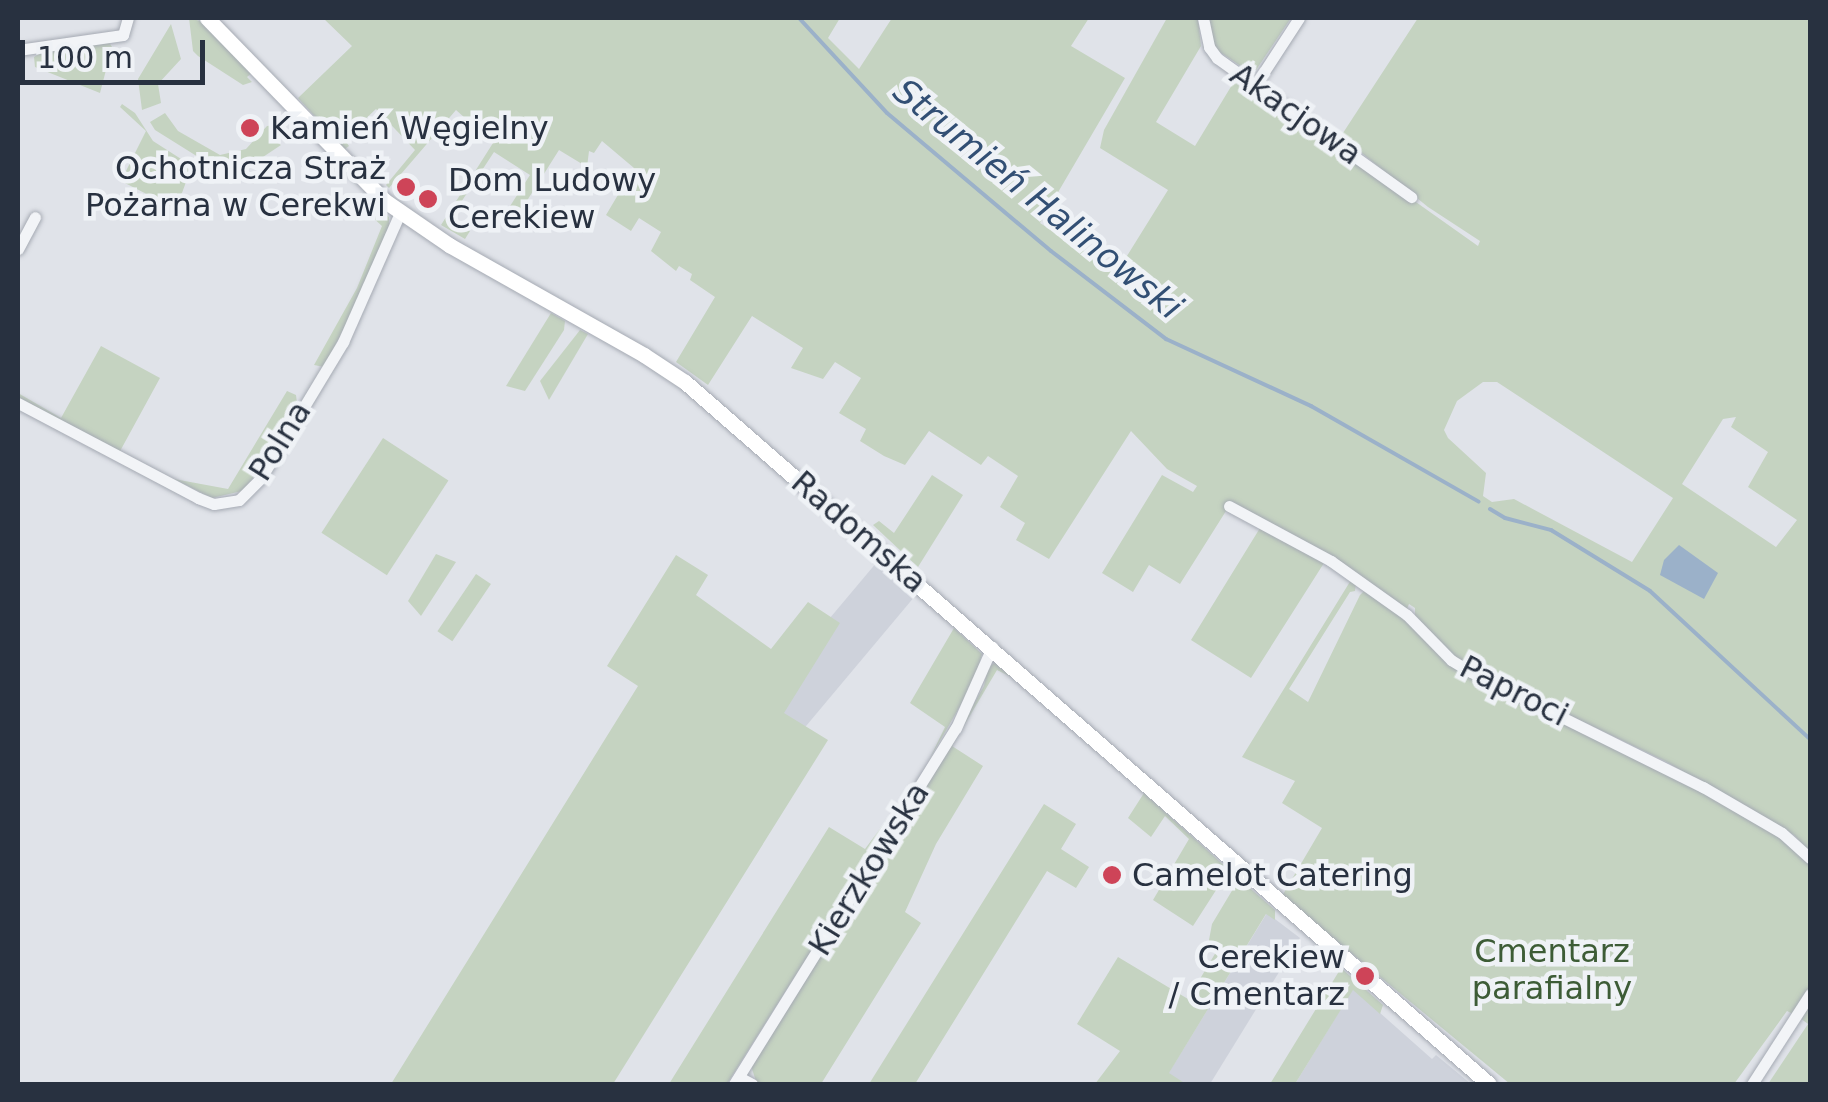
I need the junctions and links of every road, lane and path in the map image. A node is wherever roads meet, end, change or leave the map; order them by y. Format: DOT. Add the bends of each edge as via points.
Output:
graph roads {
  1 [pos="128,18"];
  2 [pos="207,18"];
  3 [pos="1203,18"];
  4 [pos="1299,18"];
  5 [pos="18,50"];
  6 [pos="1256,84"];
  7 [pos="1411,197"];
  8 [pos="400,213"];
  9 [pos="35,216"];
  10 [pos="18,249"];
  11 [pos="18,403"];
  12 [pos="1229,506"];
  13 [pos="992,647"];
  14 [pos="1810,858"];
  15 [pos="1810,994"];
  16 [pos="736,1080"];
  17 [pos="752,1084"];
  18 [pos="1488,1084"];
  19 [pos="1752,1084"];
  1 -- 5 [label="street" via="123,35"];
  2 -- 8 [label="street, Radomska"];
  3 -- 6 [label="street, Akacjowa" via="1212,53"];
  4 -- 6 [label="street"];
  6 -- 7 [label="street, Akacjowa"];
  8 -- 11 [label="street, Polna" via="342,342 266,470 239,500 214,504 198,498"];
  8 -- 13 [label="street, Radomska" via="685,382"];
  9 -- 10 [label="street"];
  12 -- 14 [label="street, Paproci" via="1331,561 1407,615 1451,660 1703,787 1782,833"];
  13 -- 16 [label="street, Kierzkowska" via="956,728"];
  13 -- 18 [label="street, Radomska"];
  15 -- 19 [label="street"];
  16 -- 17 [label="street"];
}
